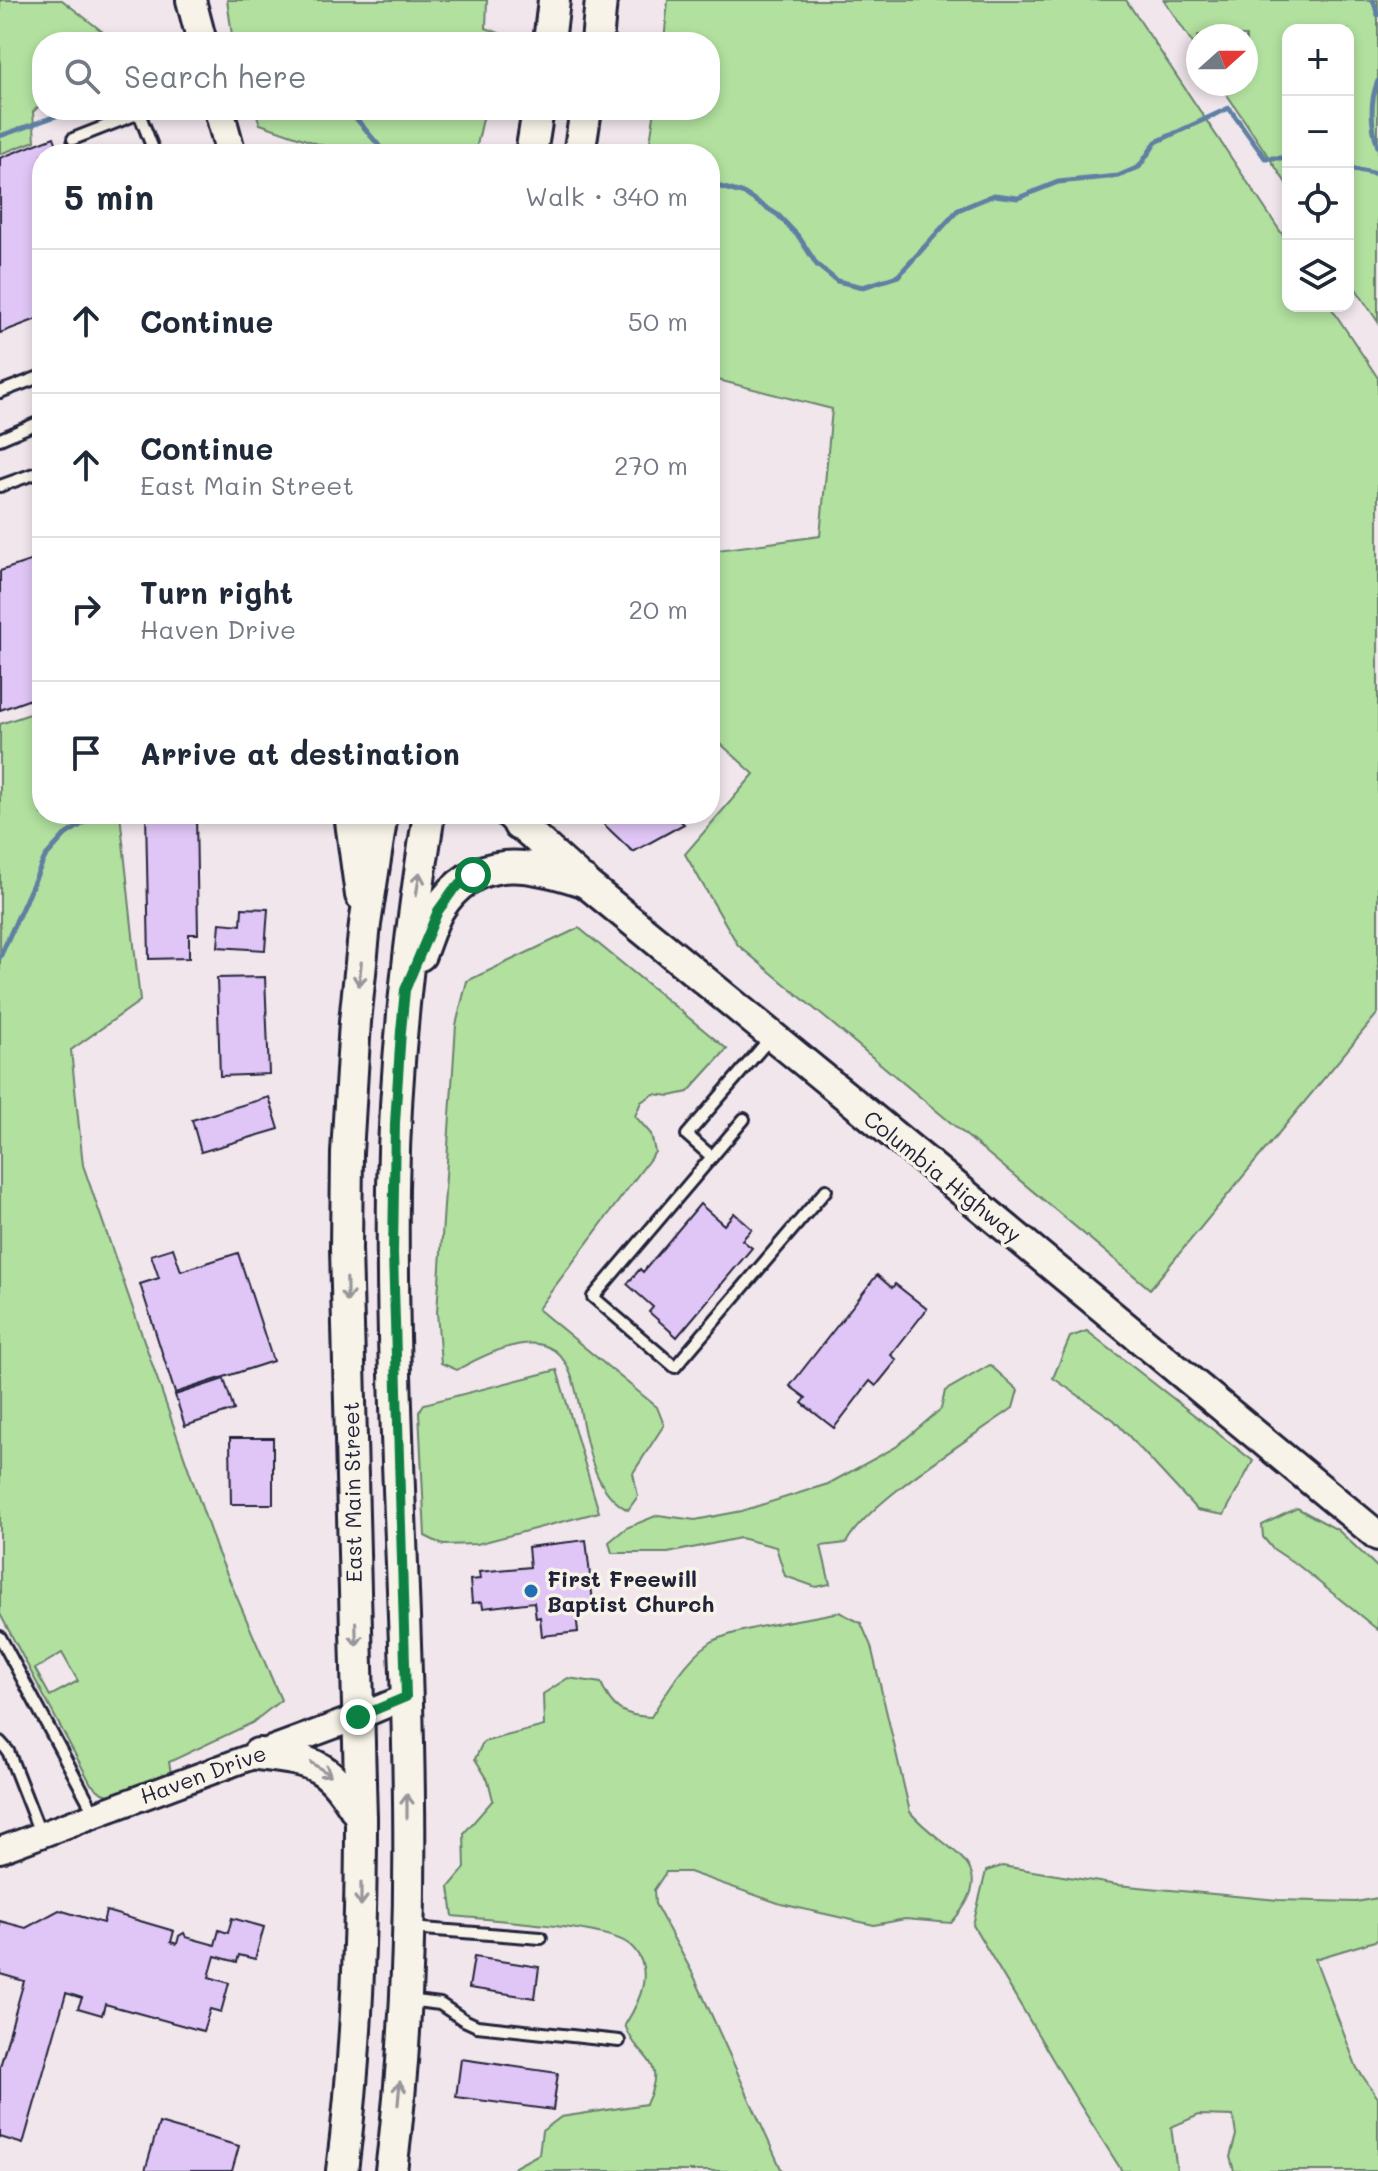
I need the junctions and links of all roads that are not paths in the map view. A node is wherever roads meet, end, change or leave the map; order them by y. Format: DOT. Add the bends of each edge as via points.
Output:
graph roads {
  1 [pos="191,0"];
  2 [pos="554,0"];
  3 [pos="601,0"];
  4 [pos="199,32"];
  5 [pos="550,32"];
  6 [pos="598,32"];
  7 [pos="122,120"];
  8 [pos="145,120"];
  9 [pos="222,120"];
  10 [pos="536,120"];
  11 [pos="584,120"];
  12 [pos="73,139"];
  13 [pos="152,144"];
  14 [pos="228,144"];
  15 [pos="533,144"];
  16 [pos="581,144"];
  17 [pos="32,380"];
  18 [pos="0,392"];
  19 [pos="32,425"];
  20 [pos="0,439"];
  21 [pos="32,475"];
  22 [pos="0,486"];
  23 [pos="351,824"];
  24 [pos="380,824"];
  25 [pos="428,824"];
  26 [pos="521,824"];
  27 [pos="583,881"];
  28 [pos="365,924"];
  29 [pos="405,990"];
  30 [pos="772,1036"];
  31 [pos="744,1119"];
  32 [pos="712,1157"];
  33 [pos="826,1190"];
  34 [pos="346,1249"];
  35 [pos="393,1253"];
  36 [pos="1378,1536"];
  37 [pos="0,1637"];
  38 [pos="406,1697"];
  39 [pos="358,1717"];
  40 [pos="0,1742"];
  41 [pos="258,1754"];
  42 [pos="95,1814"];
  43 [pos="361,1819"];
  44 [pos="40,1835"];
  45 [pos="0,1850"];
  46 [pos="408,1928"];
  47 [pos="541,1938"];
  48 [pos="406,2000"];
  49 [pos="619,2041"];
  50 [pos="344,2158"];
  51 [pos="392,2162"];
  1 -- 4 [label="main road"];
  2 -- 5 [label="main road"];
  3 -- 6 [label="main road"];
  7 -- 12 [label="lane"];
  8 -- 13 [label="lane"];
  9 -- 14 [label="main road"];
  10 -- 15 [label="main road"];
  11 -- 16 [label="main road"];
  17 -- 18 [label="lane"];
  19 -- 20 [label="lane"];
  21 -- 22 [label="lane"];
  23 -- 28 [label="main road"];
  24 -- 28 [label="main road, East Main Street"];
  29 -- 25 [label="main road, one-way"];
  26 -- 27 [label="main road, Columbia Highway"];
  27 -- 29 [label="main road" via="519,865 473,875 438,911"];
  27 -- 30 [label="main road, Columbia Highway"];
  28 -- 34 [label="main road, East Main Street, one-way" via="350,1084"];
  29 -- 35 [label="main road"];
  30 -- 32 [label="lane" via="687,1135"];
  30 -- 36 [label="main road, Columbia Highway"];
  31 -- 32 [label="lane"];
  32 -- 33 [label="lane" via="593,1297 675,1367"];
  34 -- 35 [label="main road"];
  34 -- 39 [label="main road, East Main Street, one-way"];
  35 -- 38 [label="main road"];
  37 -- 42 [label="lane"];
  38 -- 39 [label="street, Haven Drive"];
  46 -- 38 [label="main road, one-way"];
  39 -- 41 [label="street, Haven Drive"];
  39 -- 43 [label="main road, East Main Street"];
  40 -- 44 [label="lane"];
  41 -- 42 [label="street, Haven Drive"];
  41 -- 43 [label="main road, one-way" via="314,1763 330,1774"];
  42 -- 44 [label="street, Haven Drive"];
  43 -- 50 [label="main road, East Main Street, one-way" via="359,1998"];
  44 -- 45 [label="street, Haven Drive"];
  46 -- 47 [label="lane"];
  46 -- 48 [label="main road"];
  48 -- 49 [label="lane" via="440,2004 477,2026"];
  51 -- 48 [label="main road, one-way"];
  50 -- 51 [label="main road"];
}
